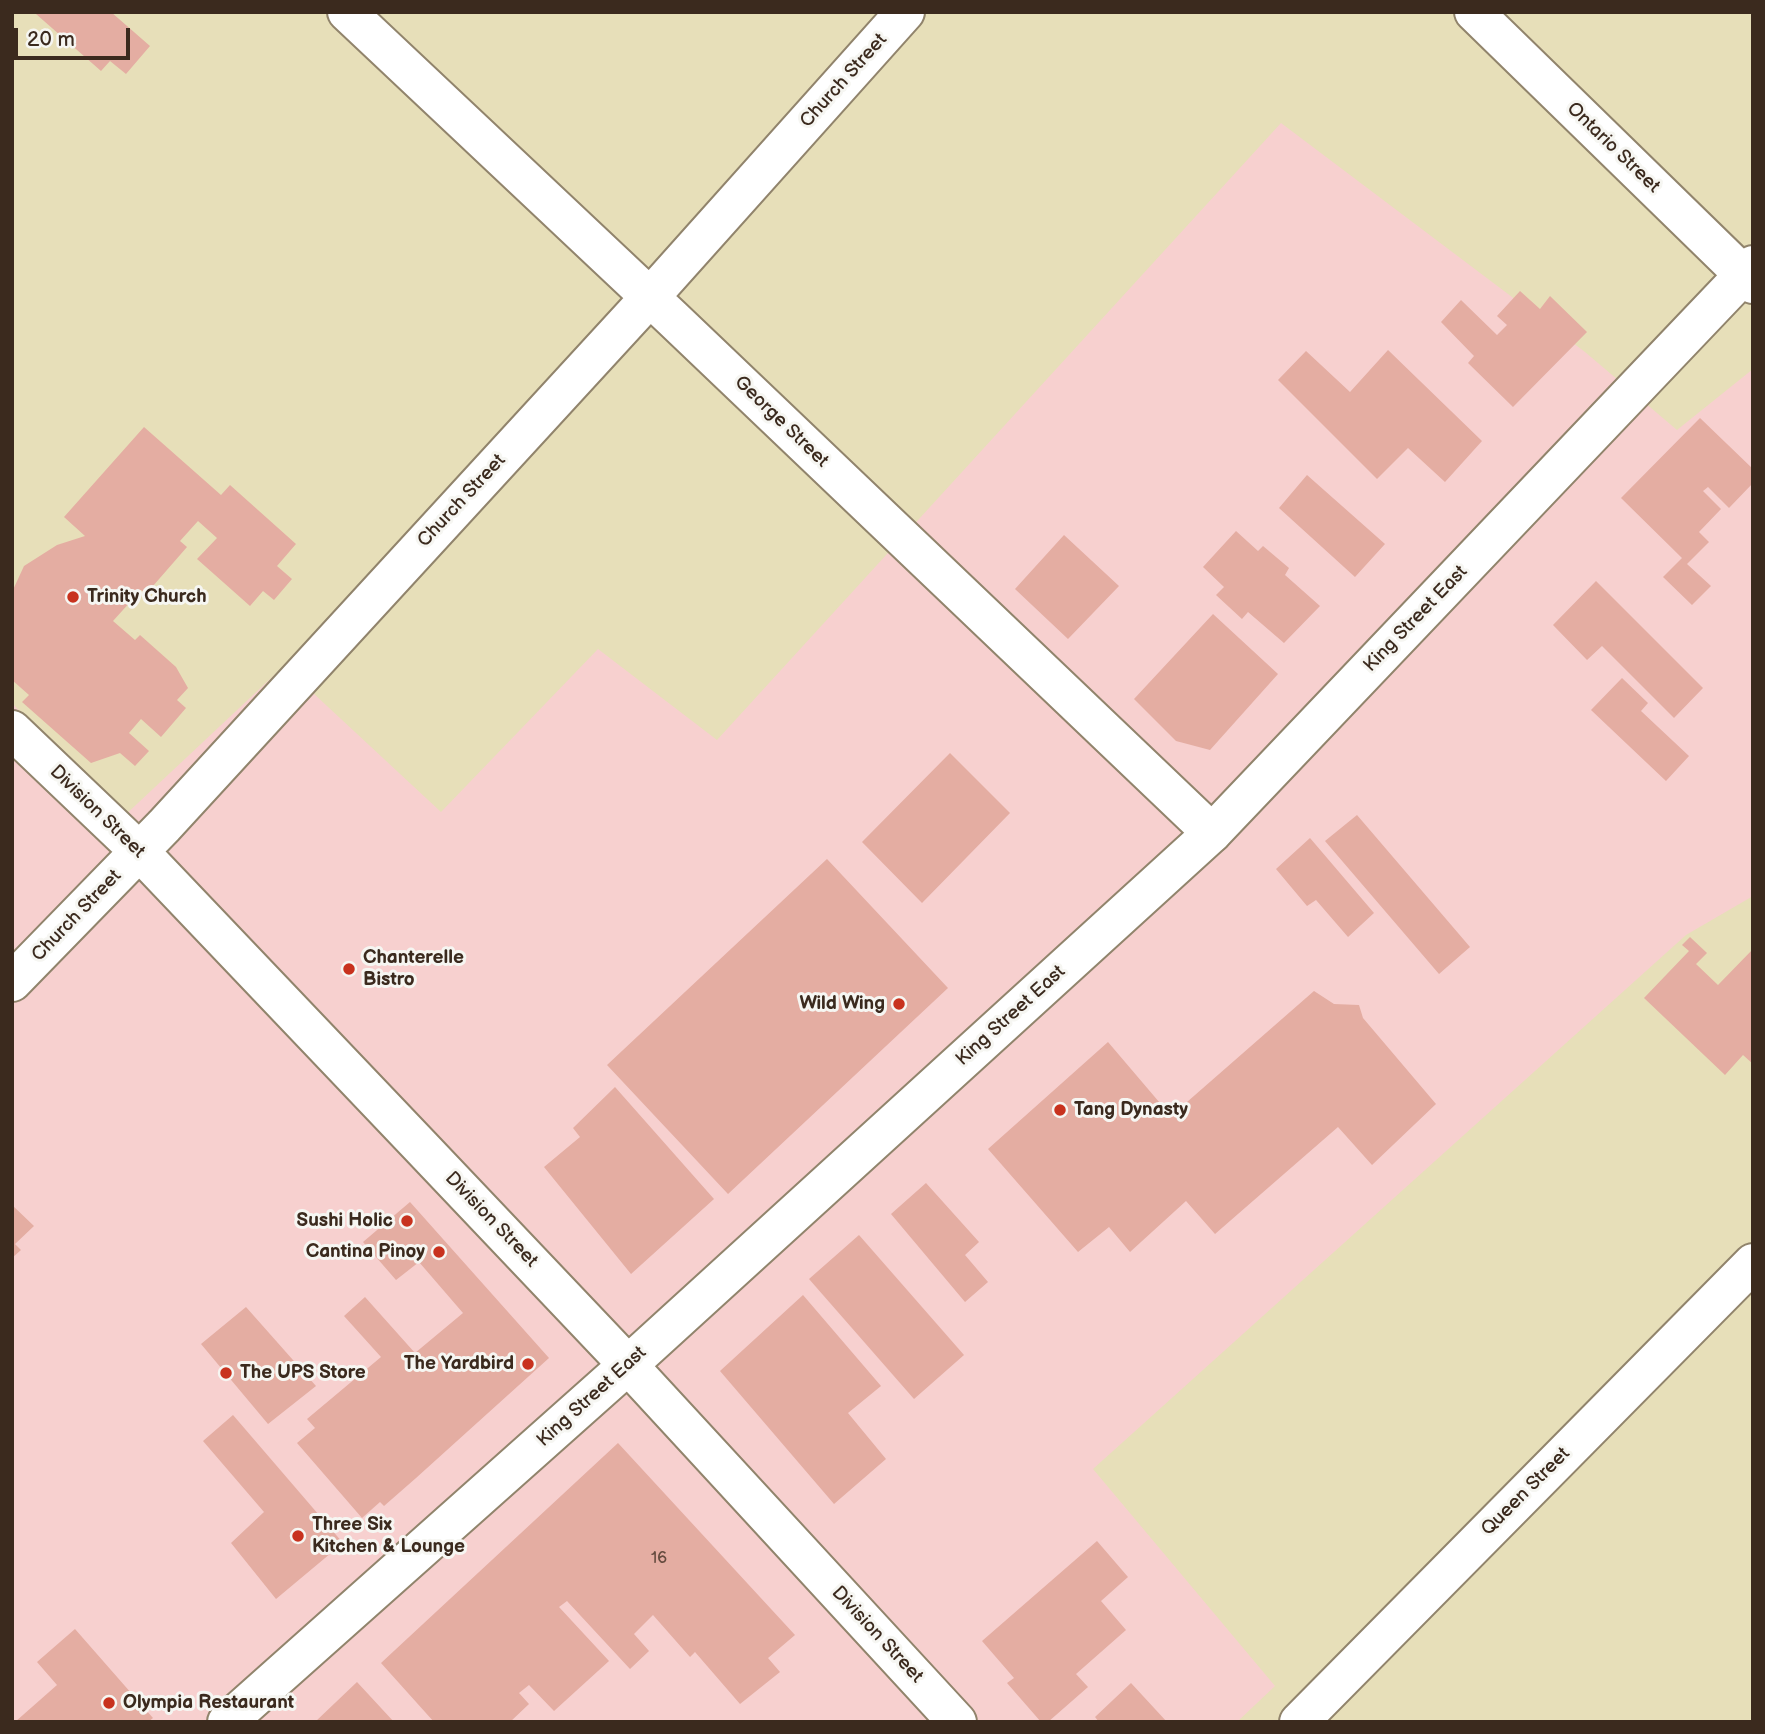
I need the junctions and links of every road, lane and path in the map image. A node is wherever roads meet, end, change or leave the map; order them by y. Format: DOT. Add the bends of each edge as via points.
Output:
graph roads {
  1 [pos="347,12"];
  2 [pos="905,12"];
  3 [pos="1474,12"];
  4 [pos="1749,275"];
  5 [pos="649,297"];
  6 [pos="12,730"];
  7 [pos="1212,833"];
  8 [pos="140,852"];
  9 [pos="12,982"];
  10 [pos="1753,1263"];
  11 [pos="628,1365"];
  12 [pos="227,1722"];
  13 [pos="957,1722"];
  14 [pos="1299,1722"];
  1 -- 5 [label="street, George Street"];
  2 -- 5 [label="street, Church Street"];
  3 -- 4 [label="street, Ontario Street"];
  4 -- 7 [label="street, King Street East"];
  5 -- 7 [label="street, George Street"];
  5 -- 8 [label="street, Church Street"];
  6 -- 8 [label="street, Division Street"];
  7 -- 11 [label="street, King Street East"];
  8 -- 9 [label="street, Church Street"];
  8 -- 11 [label="street, Division Street"];
  10 -- 14 [label="street, Queen Street"];
  11 -- 12 [label="street, King Street East"];
  11 -- 13 [label="street, Division Street"];
}
